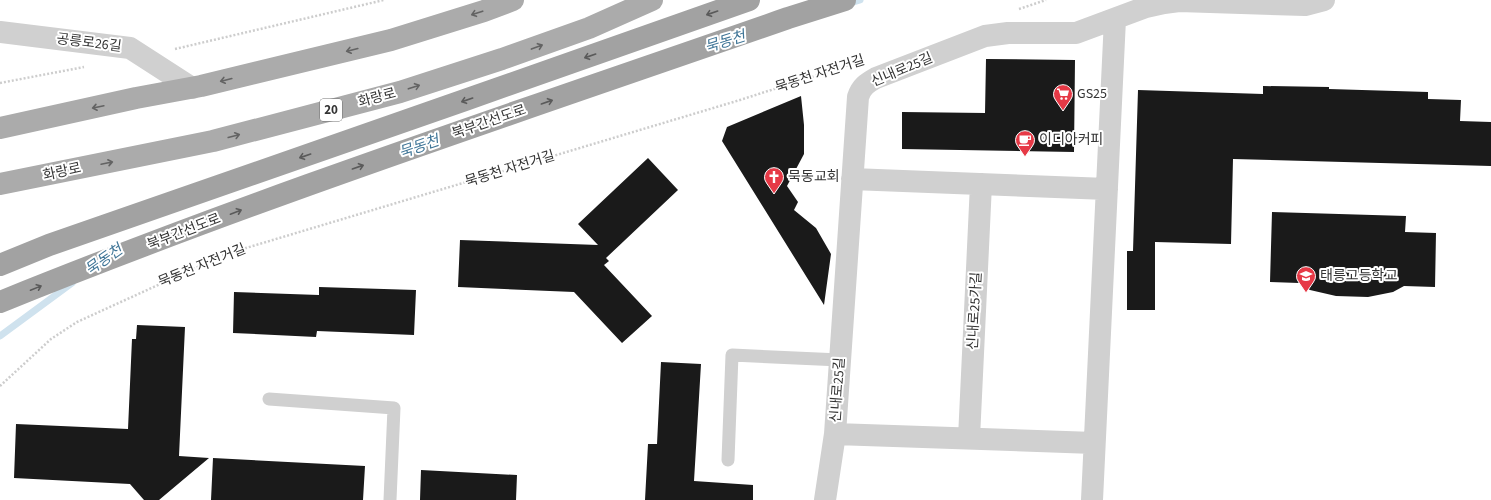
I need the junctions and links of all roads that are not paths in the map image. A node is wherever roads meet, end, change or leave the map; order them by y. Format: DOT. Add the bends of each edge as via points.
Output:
graph roads {
  1 [pos="513,0"];
  2 [pos="652,0"];
  3 [pos="749,0"];
  4 [pos="845,0"];
  5 [pos="1324,0"];
  6 [pos="1115,19"];
  7 [pos="0,32"];
  8 [pos="192,88"];
  9 [pos="0,128"];
  10 [pos="852,179"];
  11 [pos="0,184"];
  12 [pos="981,184"];
  13 [pos="1107,189"];
  14 [pos="0,265"];
  15 [pos="0,302"];
  16 [pos="840,360"];
  17 [pos="269,399"];
  18 [pos="835,434"];
  19 [pos="969,438"];
  20 [pos="1094,443"];
  21 [pos="728,460"];
  22 [pos="390,500"];
  23 [pos="825,500"];
  24 [pos="1092,500"];
  1 -- 8 [label="main road, one-way" via="391,40"];
  11 -- 2 [label="main road, 화랑로 / 20, one-way" via="213,141 400,92 589,28"];
  3 -- 14 [label="highway, 북부간선도로, one-way, bridge" via="50,244"];
  15 -- 4 [label="highway, 북부간선도로, one-way, bridge" via="325,179"];
  5 -- 6 [label="street, 신내로25길" via="1305,5 1179,1 1146,8"];
  6 -- 10 [label="street, 신내로25길" via="1076,33 1008,33 985,36 868,82 858,97"];
  6 -- 13 [label="street"];
  7 -- 8 [label="street, 공릉로26길" via="130,48"];
  8 -- 9 [label="main road, one-way"];
  10 -- 12 [label="street"];
  10 -- 16 [label="street, 신내로25길"];
  12 -- 13 [label="street"];
  12 -- 19 [label="street, 신내로25가길"];
  13 -- 20 [label="street"];
  16 -- 18 [label="street, 신내로25길"];
  16 -- 21 [label="lane" via="732,355"];
  17 -- 22 [label="lane" via="394,408"];
  18 -- 19 [label="street"];
  18 -- 23 [label="street, 신내로25길"];
  19 -- 20 [label="street"];
  20 -- 24 [label="street"];
}
